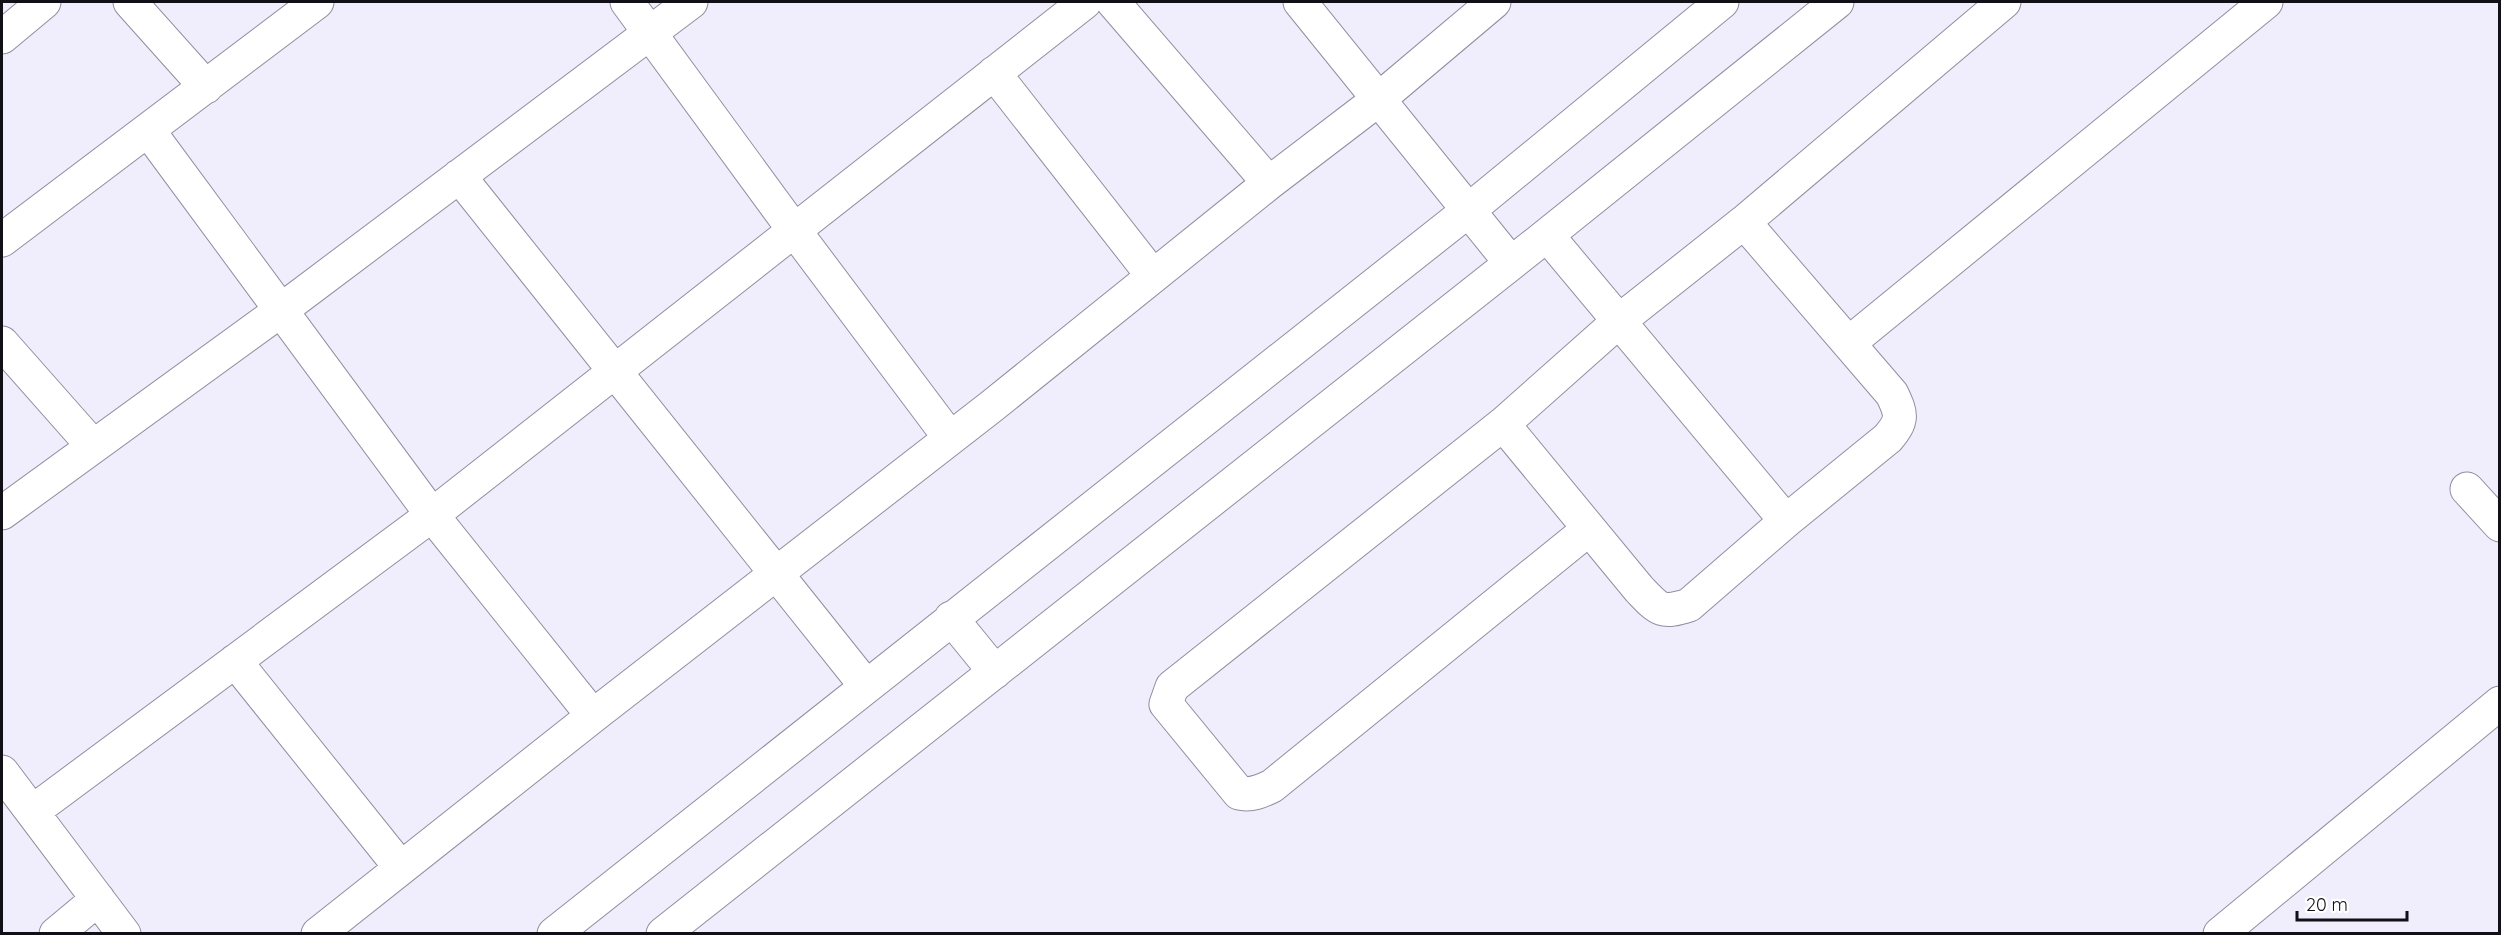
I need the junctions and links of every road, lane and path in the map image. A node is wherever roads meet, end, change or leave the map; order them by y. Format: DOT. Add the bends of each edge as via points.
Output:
graph roads {
  1 [pos="44,2"];
  2 [pos="130,2"];
  3 [pos="317,2"];
  4 [pos="627,2"];
  5 [pos="691,2"];
  6 [pos="1084,2"];
  7 [pos="1113,2"];
  8 [pos="1300,2"];
  9 [pos="1494,2"];
  10 [pos="1722,2"];
  11 [pos="1837,2"];
  12 [pos="2004,2"];
  13 [pos="2266,2"];
  14 [pos="651,32"];
  15 [pos="2,37"];
  16 [pos="994,73"];
  17 [pos="206,87"];
  18 [pos="1379,99"];
  19 [pos="148,130"];
  20 [pos="459,176"];
  21 [pos="1269,183"];
  22 [pos="1469,210"];
  23 [pos="1744,222"];
  24 [pos="794,230"];
  25 [pos="1547,235"];
  26 [pos="2,240"];
  27 [pos="1510,263"];
  28 [pos="1153,276"];
  29 [pos="280,311"];
  30 [pos="1619,321"];
  31 [pos="1849,342"];
  32 [pos="2,343"];
  33 [pos="615,370"];
  34 [pos="1503,423"];
  35 [pos="950,438"];
  36 [pos="93,446"];
  37 [pos="2467,489"];
  38 [pos="2,513"];
  39 [pos="432,515"];
  40 [pos="1786,521"];
  41 [pos="2499,525"];
  42 [pos="1589,529"];
  43 [pos="775,574"];
  44 [pos="951,618"];
  45 [pos="235,661"];
  46 [pos="995,672"];
  47 [pos="866,686"];
  48 [pos="2499,703"];
  49 [pos="593,716"];
  50 [pos="2,772"];
  51 [pos="32,812"];
  52 [pos="401,868"];
  53 [pos="98,899"];
  54 [pos="56,933"];
  55 [pos="124,933"];
  56 [pos="318,933"];
  57 [pos="554,933"];
  58 [pos="663,933"];
  59 [pos="2220,933"];
  1 -- 15 [label="street"];
  2 -- 17 [label="street"];
  3 -- 17 [label="street"];
  4 -- 14 [label="street"];
  5 -- 14 [label="street"];
  6 -- 16 [label="street"];
  7 -- 21 [label="street"];
  8 -- 18 [label="street"];
  9 -- 18 [label="street"];
  10 -- 22 [label="street"];
  11 -- 25 [label="street"];
  12 -- 23 [label="street"];
  13 -- 31 [label="street"];
  14 -- 20 [label="street"];
  14 -- 24 [label="street"];
  16 -- 24 [label="street"];
  16 -- 28 [label="street"];
  17 -- 19 [label="street"];
  18 -- 21 [label="street"];
  18 -- 22 [label="street"];
  19 -- 26 [label="street"];
  19 -- 29 [label="street"];
  20 -- 29 [label="street"];
  20 -- 33 [label="street"];
  21 -- 28 [label="street"];
  22 -- 27 [label="street"];
  22 -- 44 [label="street"];
  23 -- 30 [label="street"];
  23 -- 31 [label="street"];
  24 -- 33 [label="street"];
  24 -- 35 [label="street"];
  25 -- 27 [label="street"];
  25 -- 30 [label="street"];
  27 -- 46 [label="street"];
  28 -- 35 [label="street"];
  29 -- 36 [label="street"];
  29 -- 39 [label="street"];
  30 -- 34 [label="street"];
  30 -- 40 [label="street"];
  31 -- 40 [label="street" via="1892,394 1900,411 1899,426"];
  32 -- 36 [label="street"];
  33 -- 39 [label="street"];
  33 -- 43 [label="street"];
  34 -- 42 [label="street"];
  34 -- 42 [label="street" via="1172,687 1166,704 1239,793 1263,791"];
  35 -- 43 [label="street"];
  36 -- 38 [label="street"];
  37 -- 41 [label="street"];
  39 -- 45 [label="street"];
  39 -- 49 [label="street"];
  40 -- 42 [label="street" via="1689,605 1669,611 1655,606 1639,590"];
  43 -- 47 [label="street"];
  43 -- 49 [label="street"];
  44 -- 46 [label="street"];
  44 -- 47 [label="street"];
  45 -- 51 [label="street"];
  45 -- 52 [label="street"];
  46 -- 58 [label="street"];
  47 -- 57 [label="street"];
  48 -- 59 [label="street"];
  49 -- 52 [label="street"];
  50 -- 51 [label="street"];
  51 -- 53 [label="street"];
  52 -- 56 [label="street"];
  53 -- 54 [label="street"];
  53 -- 55 [label="street"];
}
